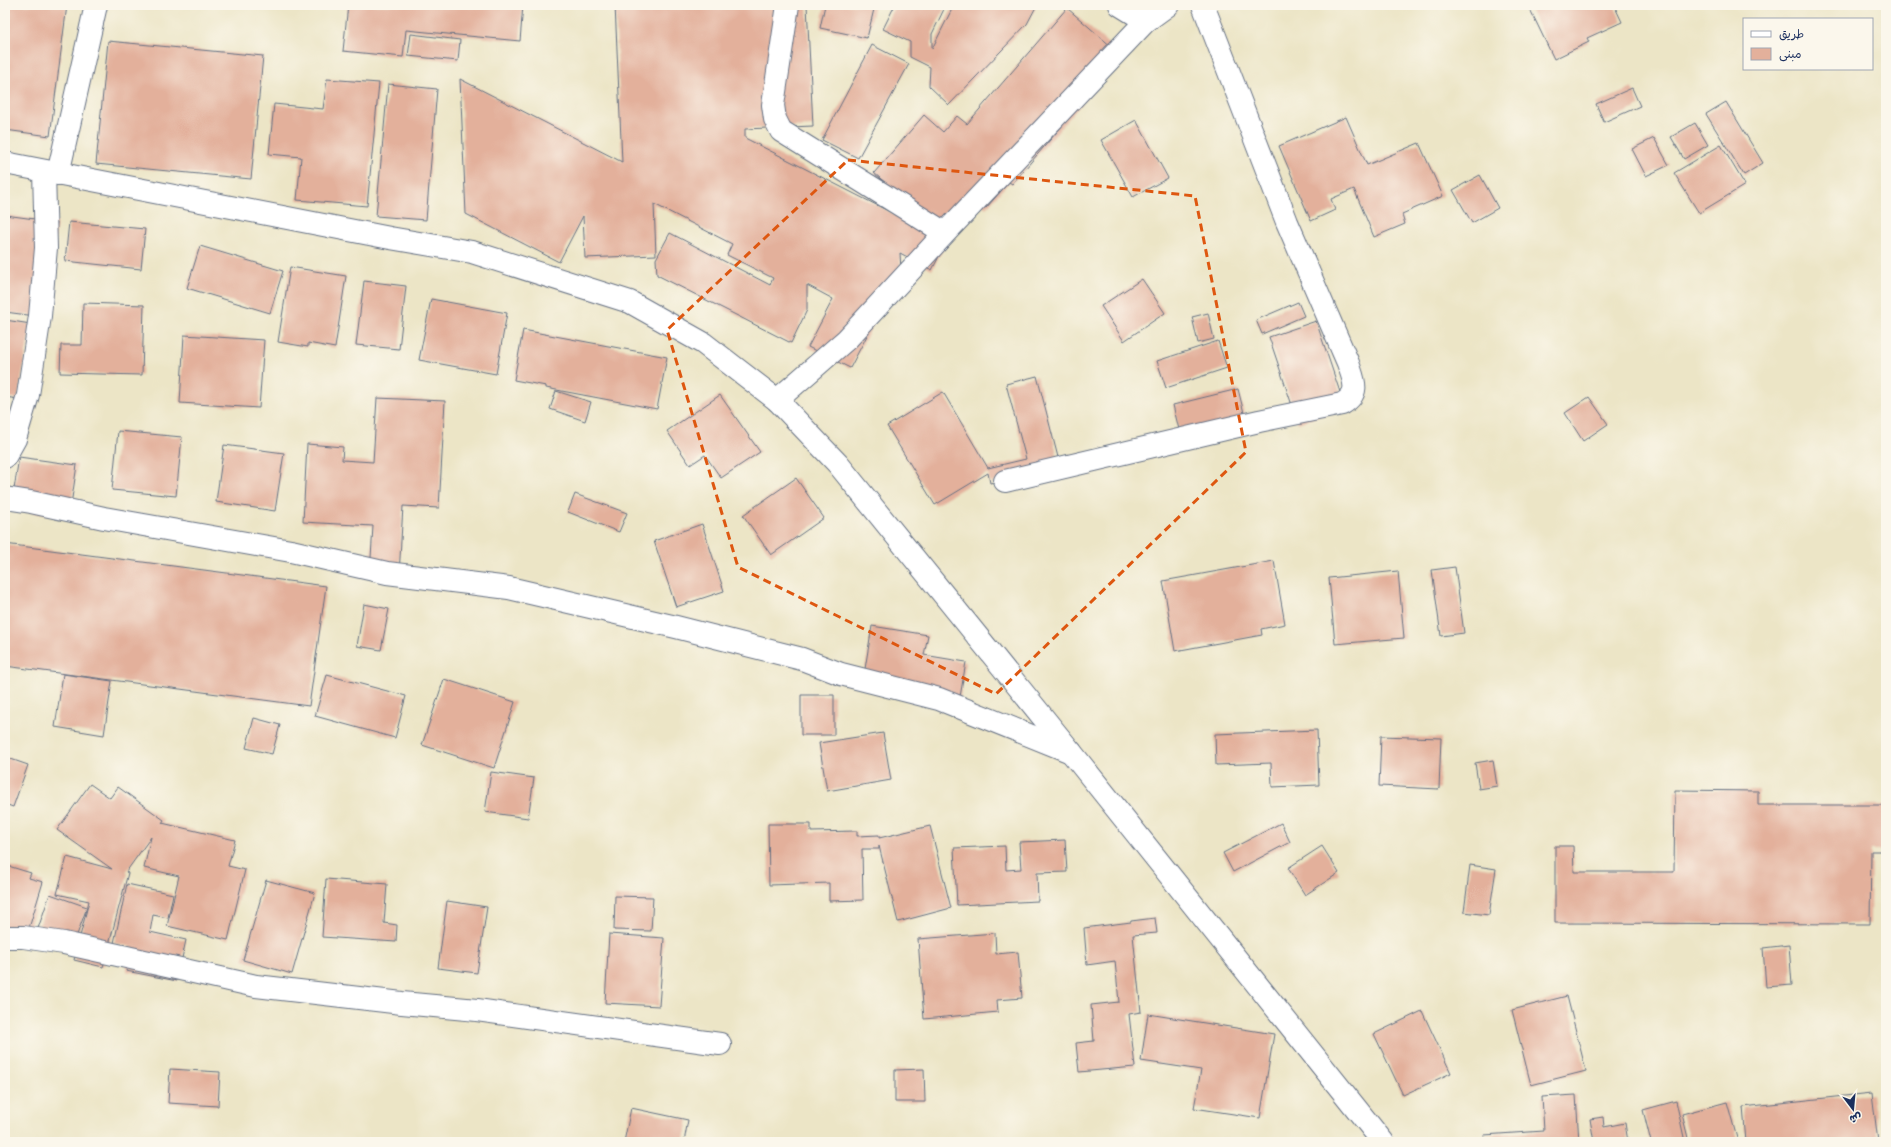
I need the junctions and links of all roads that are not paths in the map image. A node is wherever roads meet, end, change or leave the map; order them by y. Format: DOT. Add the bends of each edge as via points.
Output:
graph roads {
  1 [pos="96,5"];
  2 [pos="788,5"];
  3 [pos="1120,5"];
  4 [pos="1168,5"];
  5 [pos="1202,5"];
  6 [pos="1146,21"];
  7 [pos="5,162"];
  8 [pos="51,173"];
  9 [pos="945,233"];
  10 [pos="777,400"];
  11 [pos="5,457"];
  12 [pos="1005,481"];
  13 [pos="5,498"];
  14 [pos="1071,752"];
  15 [pos="5,937"];
  16 [pos="720,1044"];
  17 [pos="1383,1142"];
  1 -- 8 [label="street"];
  2 -- 9 [label="street" via="773,105 775,119 781,131"];
  3 -- 6 [label="street"];
  4 -- 6 [label="street"];
  5 -- 12 [label="street" via="1287,222 1356,387 1349,400 1342,404"];
  6 -- 9 [label="street"];
  7 -- 8 [label="street"];
  8 -- 10 [label="street" via="472,252 630,302 703,343"];
  8 -- 11 [label="street" via="40,316 28,395 15,439"];
  9 -- 10 [label="street" via="847,339"];
  10 -- 14 [label="street" via="838,464"];
  13 -- 14 [label="street" via="291,551 387,573 509,588 676,627 802,659 841,674 938,699"];
  14 -- 17 [label="street"];
  15 -- 16 [label="street" via="64,943 256,986 477,1010"];
}
